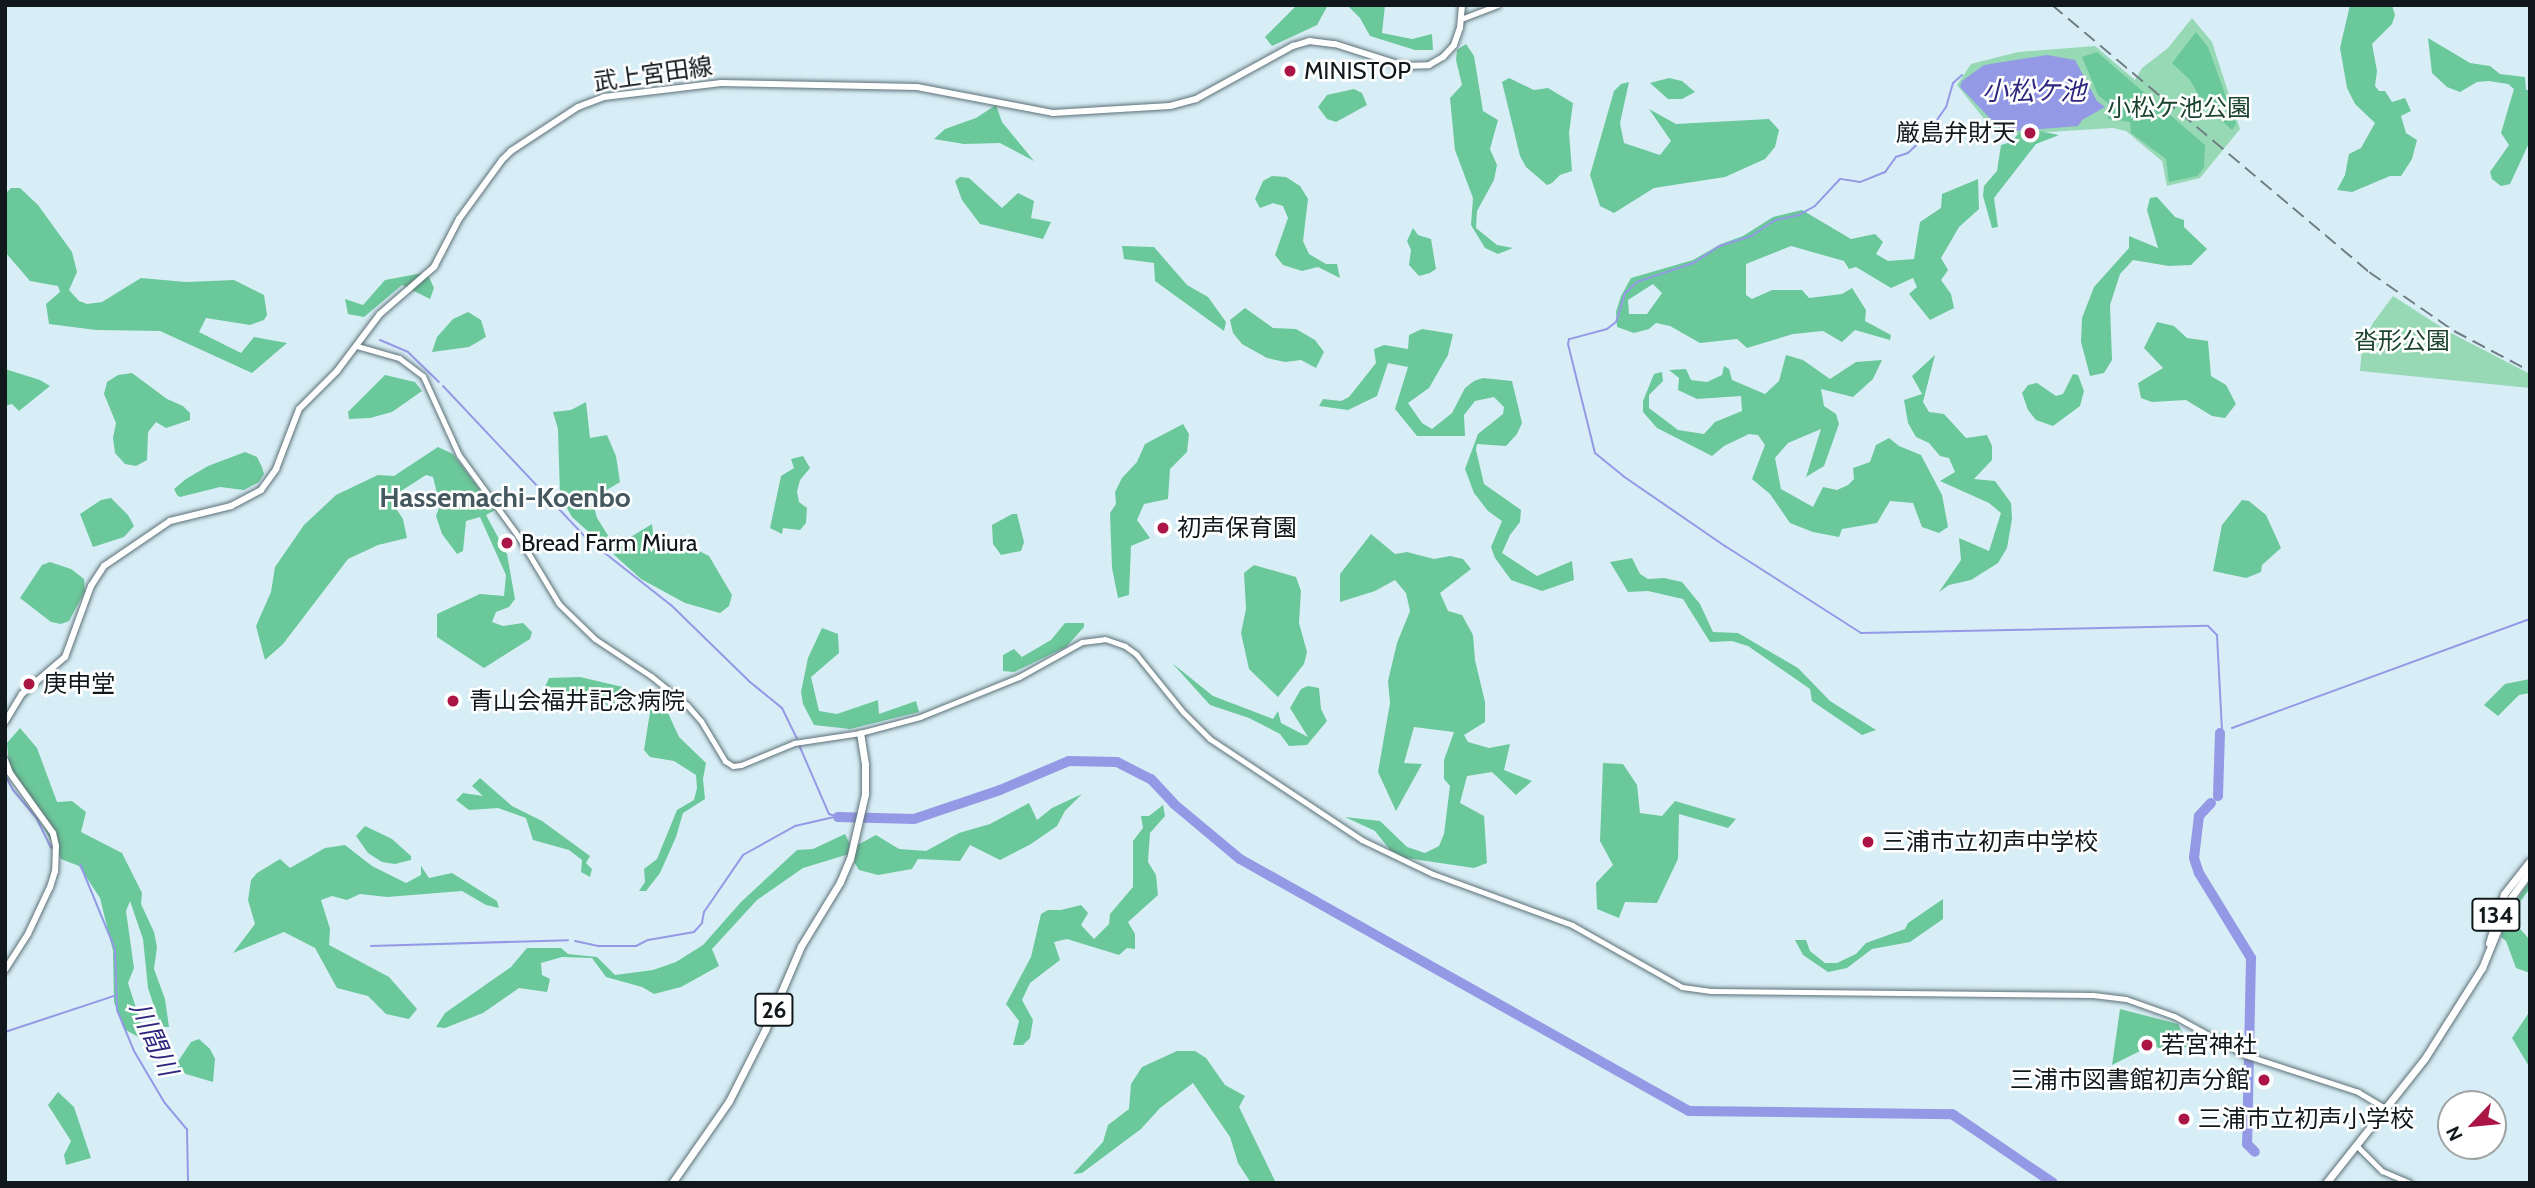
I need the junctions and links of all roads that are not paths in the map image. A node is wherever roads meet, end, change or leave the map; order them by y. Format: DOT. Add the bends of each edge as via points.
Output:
graph roads {
  1 [pos="1462,5"];
  2 [pos="1496,5"];
  3 [pos="1461,19"];
  4 [pos="358,346"];
  5 [pos="5,722"];
  6 [pos="860,733"];
  7 [pos="5,760"];
  8 [pos="2530,861"];
  9 [pos="2530,871"];
  10 [pos="5,970"];
  11 [pos="2477,976"];
  12 [pos="2386,1109"];
  13 [pos="2356,1146"];
  14 [pos="672,1183"];
  15 [pos="2326,1183"];
  16 [pos="2410,1183"];
  1 -- 3 [label="main road, 武上宮田線"];
  2 -- 3 [label="street"];
  3 -- 4 [label="main road, 武上宮田線" via="1454,45 1429,65 1404,66 1335,44 1309,41 1196,99 1165,107 1053,113 917,86 721,83 590,101 511,150 459,219 435,267 384,310"];
  4 -- 5 [label="main road, 武上宮田線" via="299,409 276,469 256,495 170,521 104,566 93,581 65,657 22,694"];
  4 -- 6 [label="street" via="399,358 423,376 459,455 518,536 559,604 596,639 687,705 729,764 741,765 798,742"];
  6 -- 12 [label="street" via="936,712 1026,673 1082,642 1105,639 1136,654 1210,739 1362,840 1433,874 1573,925 1682,987 2126,999 2163,1011 2249,1057 2358,1092"];
  6 -- 14 [label="main road, 26" via="866,780 841,882 801,946 748,1068"];
  7 -- 10 [label="main road" via="56,846 50,887"];
  8 -- 11 [label="main road, 134" via="2504,894"];
  9 -- 11 [label="main road, 134" via="2510,898"];
  11 -- 12 [label="main road, 134"];
  12 -- 13 [label="main road, 134"];
  13 -- 15 [label="main road, 134"];
  13 -- 16 [label="street" via="2382,1171"];
}
